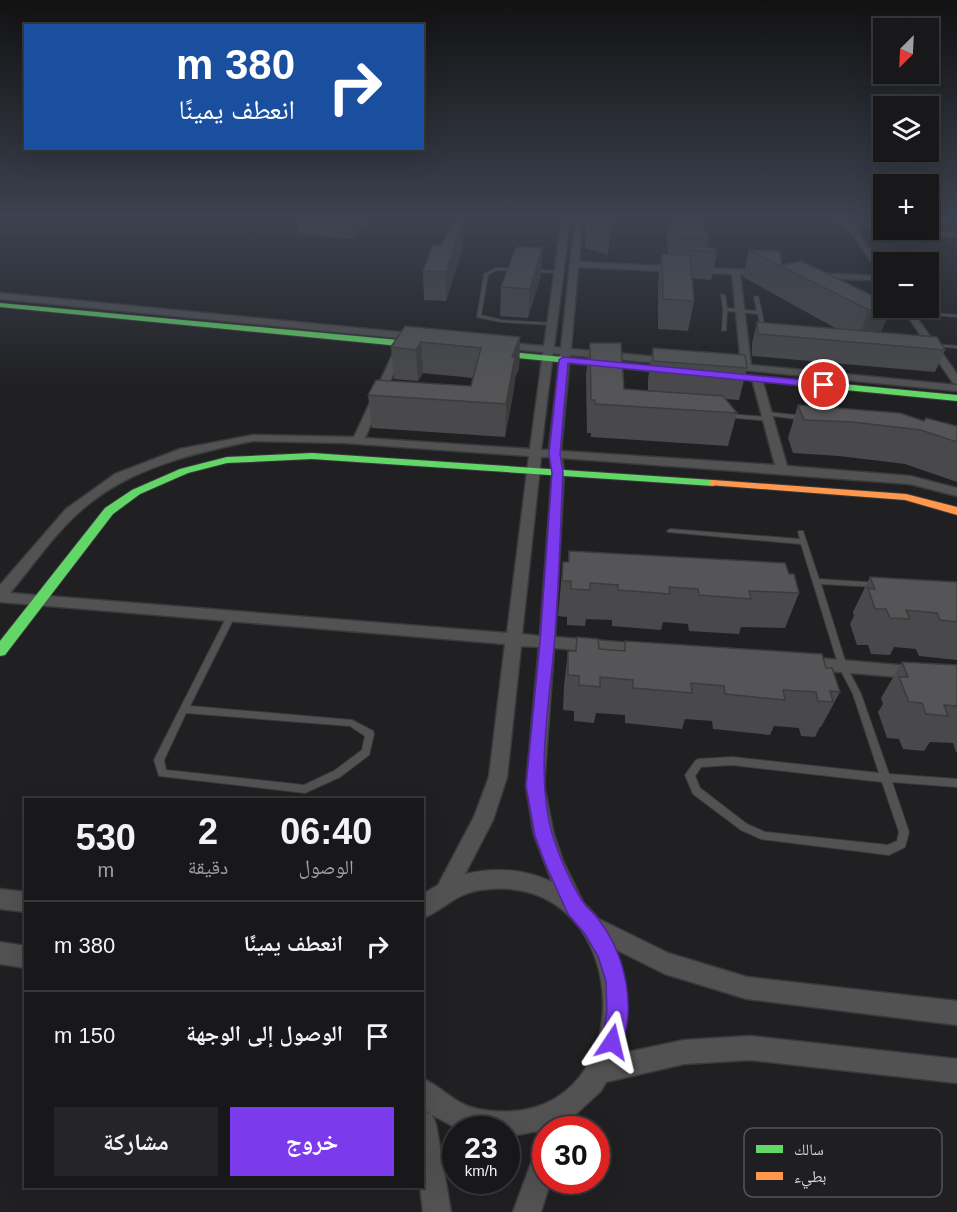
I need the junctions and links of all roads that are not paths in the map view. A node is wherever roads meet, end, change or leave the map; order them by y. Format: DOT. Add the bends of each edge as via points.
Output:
graph roads {
  1 [pos="488,276"];
  2 [pos="560,276"];
  3 [pos="571,276"];
  4 [pos="736,276"];
  5 [pos="826,276"];
  6 [pos="873,277"];
  7 [pos="723,295"];
  8 [pos="0,296"];
  9 [pos="756,297"];
  10 [pos="0,305"];
  11 [pos="725,309"];
  12 [pos="740,310"];
  13 [pos="760,313"];
  14 [pos="939,314"];
  15 [pos="957,316"];
  16 [pos="913,318"];
  17 [pos="553,324"];
  18 [pos="724,330"];
  19 [pos="764,335"];
  20 [pos="431,342"];
  21 [pos="402,344"];
  22 [pos="932,345"];
  23 [pos="481,347"];
  24 [pos="957,347"];
  25 [pos="556,355"];
  26 [pos="678,362"];
  27 [pos="712,365"];
  28 [pos="746,368"];
  29 [pos="757,379"];
  30 [pos="957,381"];
  31 [pos="395,385"];
  32 [pos="957,388"];
  33 [pos="383,391"];
  34 [pos="957,398"];
  35 [pos="722,415"];
  36 [pos="768,417"];
  37 [pos="813,418"];
  38 [pos="358,441"];
  39 [pos="536,453"];
  40 [pos="555,454"];
  41 [pos="782,469"];
  42 [pos="534,472"];
  43 [pos="558,473"];
  44 [pos="957,492"];
  45 [pos="957,511"];
  46 [pos="670,531"];
  47 [pos="801,532"];
  48 [pos="804,542"];
  49 [pos="816,582"];
  50 [pos="884,585"];
  51 [pos="0,596"];
  52 [pos="40,600"];
  53 [pos="231,616"];
  54 [pos="514,639"];
  55 [pos="547,642"];
  56 [pos="0,651"];
  57 [pos="654,651"];
  58 [pos="784,662"];
  59 [pos="843,667"];
  60 [pos="957,676"];
  61 [pos="184,709"];
  62 [pos="885,778"];
  63 [pos="957,783"];
  64 [pos="445,892"];
  65 [pos="0,899"];
  66 [pos="24,902"];
  67 [pos="424,907"];
  68 [pos="575,908"];
  69 [pos="592,927"];
  70 [pos="0,953"];
  71 [pos="24,957"];
  72 [pos="957,1013"];
  73 [pos="600,1071"];
  74 [pos="957,1071"];
  75 [pos="424,1092"];
  76 [pos="563,1116"];
  77 [pos="532,1122"];
  78 [pos="424,1130"];
  79 [pos="533,1194"];
  80 [pos="437,1212"];
  81 [pos="527,1212"];
  1 -- 17 [label="lane" via="479,316"];
  2 -- 17 [label="street"];
  3 -- 25 [label="street"];
  4 -- 12 [label="street"];
  5 -- 6 [label="street"];
  7 -- 11 [label="lane"];
  8 -- 20 [label="street"];
  9 -- 13 [label="lane"];
  10 -- 21 [label="street"];
  11 -- 12 [label="lane"];
  11 -- 18 [label="lane"];
  12 -- 13 [label="lane"];
  12 -- 28 [label="street"];
  13 -- 19 [label="lane"];
  14 -- 15 [label="lane"];
  16 -- 22 [label="street"];
  17 -- 25 [label="street"];
  20 -- 21 [label="street"];
  21 -- 33 [label="street"];
  22 -- 24 [label="lane"];
  22 -- 30 [label="street"];
  23 -- 25 [label="street"];
  25 -- 26 [label="street"];
  25 -- 29 [label="street"];
  25 -- 39 [label="street"];
  25 -- 40 [label="street"];
  27 -- 28 [label="street"];
  28 -- 32 [label="street"];
  29 -- 34 [label="street"];
  29 -- 36 [label="street"];
  31 -- 33 [label="lane"];
  33 -- 38 [label="street"];
  35 -- 36 [label="lane"];
  36 -- 37 [label="lane"];
  36 -- 41 [label="street"];
  38 -- 39 [label="street"];
  38 -- 51 [label="street" via="253,438 184,452 119,477 70,512"];
  39 -- 40 [label="street"];
  39 -- 42 [label="street"];
  40 -- 41 [label="street"];
  40 -- 43 [label="street"];
  41 -- 44 [label="street" via="910,480"];
  42 -- 43 [label="street"];
  42 -- 52 [label="street" via="312,456 227,460 184,471 136,492 109,511"];
  42 -- 54 [label="street"];
  43 -- 45 [label="street" via="864,493 906,498"];
  43 -- 55 [label="street"];
  46 -- 48 [label="lane"];
  47 -- 48 [label="lane"];
  48 -- 49 [label="lane"];
  49 -- 50 [label="lane"];
  49 -- 59 [label="lane"];
  51 -- 52 [label="street"];
  52 -- 53 [label="street"];
  52 -- 56 [label="street"];
  53 -- 54 [label="street"];
  53 -- 61 [label="lane"];
  54 -- 55 [label="street"];
  54 -- 64 [label="street" via="498,777 483,820"];
  55 -- 57 [label="street"];
  55 -- 68 [label="street" via="535,786 544,836"];
  58 -- 59 [label="street"];
  59 -- 60 [label="street"];
  59 -- 62 [label="lane" via="857,694"];
  61 -- 61 [label="lane" via="159,760 162,773 305,789 337,774 366,752 370,734 352,723"];
  62 -- 62 [label="lane" via="732,761 699,763 690,775 696,791 744,827 764,836 889,850 901,844 903,832"];
  62 -- 63 [label="lane"];
  64 -- 67 [label="street"];
  64 -- 68 [label="street" via="470,881 525,881 551,891"];
  65 -- 66 [label="street"];
  68 -- 69 [label="street"];
  69 -- 72 [label="street" via="665,963 747,988"];
  69 -- 73 [label="street" via="607,952 616,981 618,1011 612,1042"];
  70 -- 71 [label="street"];
  73 -- 74 [label="street" via="684,1052 750,1048"];
  73 -- 76 [label="street"];
  75 -- 77 [label="street" via="449,1112 488,1125"];
  78 -- 80 [label="street"];
  79 -- 81 [label="street"];
}
